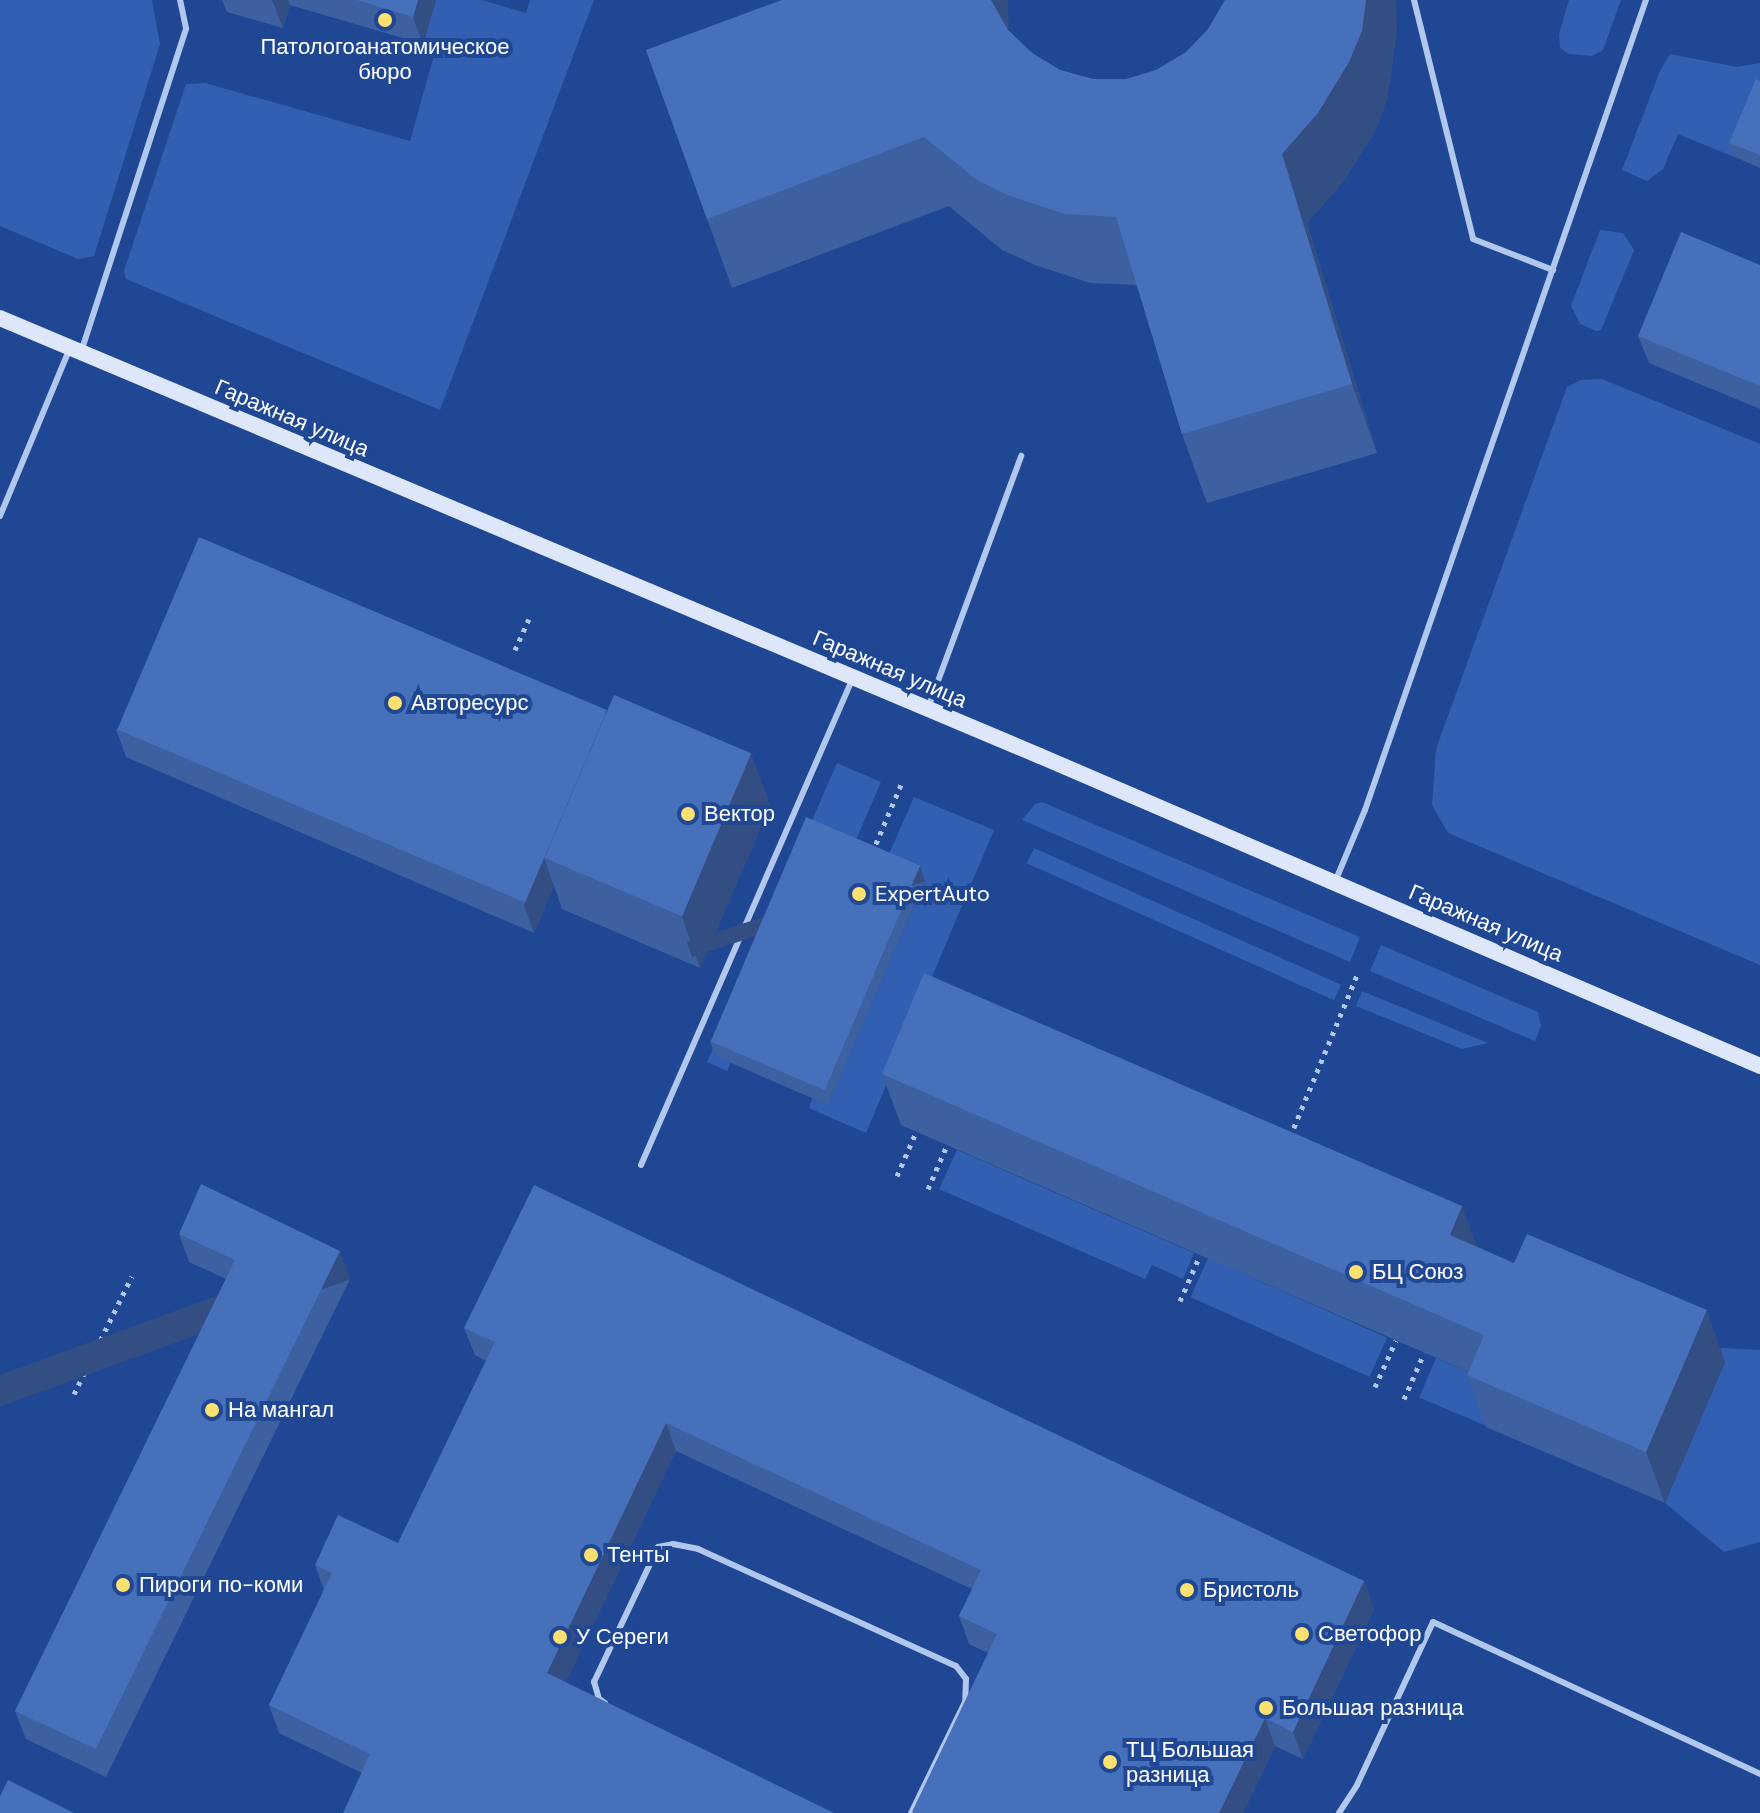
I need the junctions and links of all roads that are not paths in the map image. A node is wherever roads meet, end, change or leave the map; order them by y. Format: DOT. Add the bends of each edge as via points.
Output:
graph roads {
  1 [pos="180,0"];
  2 [pos="1414,0"];
  3 [pos="1646,0"];
  4 [pos="1553,270"];
  5 [pos="0,318"];
  6 [pos="76,350"];
  7 [pos="1021,456"];
  8 [pos="0,516"];
  9 [pos="853,677"];
  10 [pos="928,709"];
  11 [pos="1335,882"];
  12 [pos="1760,1066"];
  13 [pos="641,1165"];
  14 [pos="610,1707"];
  15 [pos="1760,1774"];
  16 [pos="911,1813"];
  17 [pos="1339,1813"];
  1 -- 6 [label="lane" via="186,28"];
  2 -- 4 [label="lane" via="1473,239"];
  3 -- 4 [label="lane"];
  4 -- 11 [label="lane" via="1365,810"];
  5 -- 6 [label="street, Гаражная улица"];
  6 -- 8 [label="lane"];
  6 -- 9 [label="street, Гаражная улица"];
  7 -- 10 [label="lane"];
  9 -- 10 [label="street, Гаражная улица"];
  9 -- 13 [label="lane"];
  10 -- 11 [label="street, Гаражная улица"];
  11 -- 12 [label="street, Гаражная улица"];
  14 -- 16 [label="lane" via="599,1699 594,1682 658,1547 698,1549 956,1666 966,1679 965,1702"];
  15 -- 17 [label="lane" via="1433,1622"];
}
